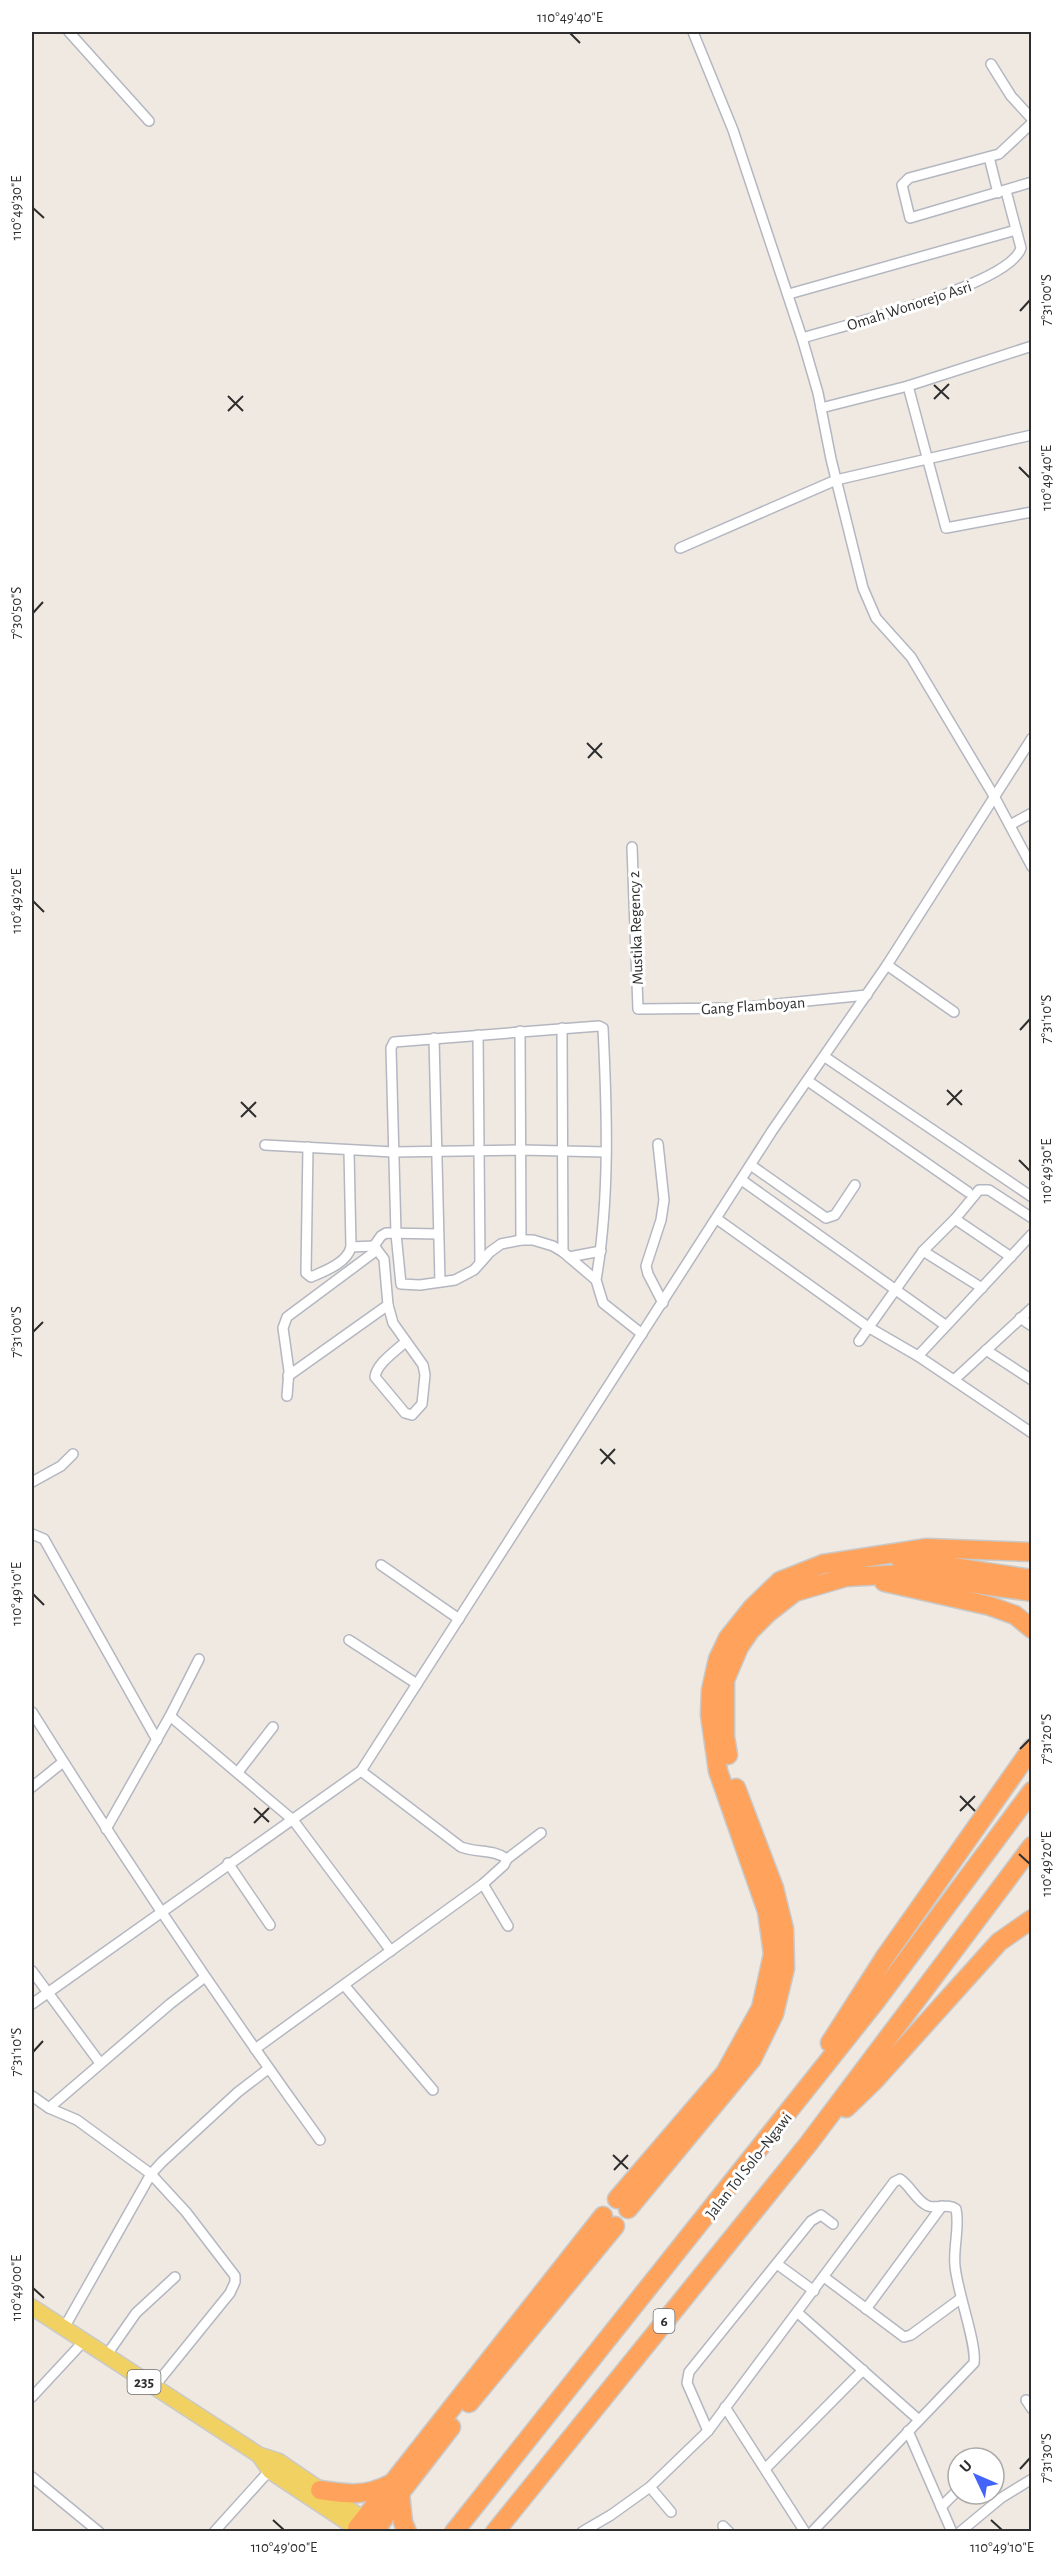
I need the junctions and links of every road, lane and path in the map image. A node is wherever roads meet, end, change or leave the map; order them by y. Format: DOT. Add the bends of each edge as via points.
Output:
graph roads {
  1 [pos="69,32"];
  2 [pos="693,32"];
  3 [pos="992,64"];
  4 [pos="1032,119"];
  5 [pos="149,121"];
  6 [pos="1032,123"];
  7 [pos="989,157"];
  8 [pos="1032,182"];
  9 [pos="1002,192"];
  10 [pos="1016,230"];
  11 [pos="789,294"];
  12 [pos="802,338"];
  13 [pos="1032,346"];
  14 [pos="908,386"];
  15 [pos="821,408"];
  16 [pos="1032,435"];
  17 [pos="926,458"];
  18 [pos="836,480"];
  19 [pos="1032,512"];
  20 [pos="680,548"];
  21 [pos="1032,738"];
  22 [pos="994,796"];
  23 [pos="1032,813"];
  24 [pos="1010,825"];
  25 [pos="632,847"];
  26 [pos="1032,867"];
  27 [pos="887,965"];
  28 [pos="867,995"];
  29 [pos="638,1009"];
  30 [pos="954,1012"];
  31 [pos="562,1028"];
  32 [pos="520,1031"];
  33 [pos="478,1035"];
  34 [pos="434,1038"];
  35 [pos="825,1057"];
  36 [pos="808,1082"];
  37 [pos="658,1144"];
  38 [pos="265,1145"];
  39 [pos="308,1147"];
  40 [pos="349,1150"];
  41 [pos="480,1150"];
  42 [pos="522,1150"];
  43 [pos="564,1150"];
  44 [pos="436,1151"];
  45 [pos="393,1152"];
  46 [pos="606,1152"];
  47 [pos="752,1166"];
  48 [pos="742,1181"];
  49 [pos="855,1185"];
  50 [pos="968,1192"];
  51 [pos="1032,1197"];
  52 [pos="1032,1218"];
  53 [pos="717,1219"];
  54 [pos="955,1219"];
  55 [pos="396,1234"];
  56 [pos="438,1234"];
  57 [pos="1032,1234"];
  58 [pos="521,1240"];
  59 [pos="351,1247"];
  60 [pos="375,1248"];
  61 [pos="601,1251"];
  62 [pos="922,1251"];
  63 [pos="566,1254"];
  64 [pos="1011,1257"];
  65 [pos="480,1263"];
  66 [pos="596,1280"];
  67 [pos="440,1282"];
  68 [pos="982,1288"];
  69 [pos="895,1289"];
  70 [pos="663,1303"];
  71 [pos="388,1305"];
  72 [pos="1032,1308"];
  73 [pos="1020,1318"];
  74 [pos="945,1325"];
  75 [pos="1032,1326"];
  76 [pos="868,1327"];
  77 [pos="642,1334"];
  78 [pos="859,1341"];
  79 [pos="405,1342"];
  80 [pos="986,1350"];
  81 [pos="918,1356"];
  82 [pos="288,1376"];
  83 [pos="954,1380"];
  84 [pos="1032,1380"];
  85 [pos="287,1396"];
  86 [pos="1032,1433"];
  87 [pos="73,1454"];
  88 [pos="32,1482"];
  89 [pos="32,1533"];
  90 [pos="1032,1552"];
  91 [pos="878,1556"];
  92 [pos="381,1565"];
  93 [pos="863,1577"];
  94 [pos="1032,1579"];
  95 [pos="1032,1592"];
  96 [pos="459,1619"];
  97 [pos="1032,1629"];
  98 [pos="349,1640"];
  99 [pos="199,1659"];
  100 [pos="417,1684"];
  101 [pos="32,1712"];
  102 [pos="170,1716"];
  103 [pos="273,1727"];
  104 [pos="157,1740"];
  105 [pos="1032,1748"];
  106 [pos="63,1762"];
  107 [pos="361,1771"];
  108 [pos="238,1772"];
  109 [pos="32,1787"];
  110 [pos="1032,1791"];
  111 [pos="293,1820"];
  112 [pos="106,1829"];
  113 [pos="541,1833"];
  114 [pos="1032,1846"];
  115 [pos="507,1859"];
  116 [pos="228,1863"];
  117 [pos="483,1884"];
  118 [pos="161,1911"];
  119 [pos="1032,1919"];
  120 [pos="270,1925"];
  121 [pos="508,1926"];
  122 [pos="391,1951"];
  123 [pos="32,1971"];
  124 [pos="205,1977"];
  125 [pos="344,1985"];
  126 [pos="48,1992"];
  127 [pos="32,2004"];
  128 [pos="255,2049"];
  129 [pos="100,2063"];
  130 [pos="268,2068"];
  131 [pos="433,2090"];
  132 [pos="32,2096"];
  133 [pos="49,2108"];
  134 [pos="771,2135"];
  135 [pos="320,2140"];
  136 [pos="809,2143"];
  137 [pos="151,2174"];
  138 [pos="942,2206"];
  139 [pos="609,2221"];
  140 [pos="833,2224"];
  141 [pos="777,2264"];
  142 [pos="175,2277"];
  143 [pos="824,2277"];
  144 [pos="814,2291"];
  145 [pos="960,2299"];
  146 [pos="32,2307"];
  147 [pos="866,2309"];
  148 [pos="798,2313"];
  149 [pos="64,2328"];
  150 [pos="84,2342"];
  151 [pos="105,2356"];
  152 [pos="863,2370"];
  153 [pos="153,2388"];
  154 [pos="32,2397"];
  155 [pos="1026,2400"];
  156 [pos="725,2407"];
  157 [pos="1032,2409"];
  158 [pos="919,2420"];
  159 [pos="708,2431"];
  160 [pos="908,2431"];
  161 [pos="274,2466"];
  162 [pos="766,2468"];
  163 [pos="32,2476"];
  164 [pos="1032,2479"];
  165 [pos="307,2486"];
  166 [pos="650,2487"];
  167 [pos="396,2488"];
  168 [pos="946,2502"];
  169 [pos="941,2507"];
  170 [pos="671,2512"];
  171 [pos="370,2528"];
  172 [pos="99,2532"];
  173 [pos="214,2532"];
  174 [pos="407,2532"];
  175 [pos="454,2532"];
  176 [pos="495,2532"];
  177 [pos="582,2532"];
  178 [pos="805,2532"];
  179 [pos="812,2532"];
  180 [pos="952,2532"];
  181 [pos="960,2532"];
  1 -- 5 [label="street"];
  2 -- 11 [label="street" via="733,130"];
  3 -- 4 [label="street" via="1011,96"];
  6 -- 7 [label="street" via="1006,148"];
  7 -- 9 [label="street, Omah Wonorejo Asri"];
  7 -- 9 [label="street" via="906,180 902,185 910,218"];
  8 -- 9 [label="street"];
  9 -- 10 [label="street, Omah Wonorejo Asri"];
  10 -- 11 [label="street"];
  10 -- 12 [label="street, Omah Wonorejo Asri" via="1019,253 980,281"];
  11 -- 12 [label="street"];
  12 -- 15 [label="street"];
  13 -- 14 [label="street"];
  14 -- 15 [label="street"];
  14 -- 17 [label="street"];
  15 -- 18 [label="street"];
  16 -- 17 [label="street"];
  17 -- 18 [label="street"];
  17 -- 19 [label="street" via="946,528"];
  18 -- 20 [label="street"];
  18 -- 22 [label="street" via="863,588 876,618 910,657"];
  21 -- 22 [label="street"];
  22 -- 24 [label="street"];
  22 -- 27 [label="street"];
  23 -- 24 [label="street"];
  24 -- 26 [label="street"];
  25 -- 29 [label="street, Mustika Regency 2"];
  27 -- 28 [label="street"];
  27 -- 30 [label="street"];
  28 -- 29 [label="street, Gang Flamboyan" via="738,1008"];
  28 -- 35 [label="street"];
  31 -- 32 [label="street"];
  31 -- 43 [label="street"];
  31 -- 46 [label="street" via="603,1028"];
  32 -- 33 [label="street"];
  32 -- 42 [label="street"];
  33 -- 34 [label="street"];
  33 -- 41 [label="street"];
  34 -- 44 [label="street"];
  34 -- 45 [label="street" via="399,1040 391,1045"];
  35 -- 36 [label="street"];
  35 -- 51 [label="street"];
  36 -- 47 [label="street"];
  36 -- 50 [label="street"];
  37 -- 70 [label="street" via="664,1200 646,1266"];
  38 -- 39 [label="street"];
  39 -- 40 [label="street"];
  39 -- 59 [label="street" via="306,1273 311,1277 328,1270 347,1256"];
  40 -- 45 [label="street"];
  40 -- 59 [label="street"];
  41 -- 42 [label="street"];
  41 -- 44 [label="street"];
  41 -- 65 [label="street"];
  42 -- 43 [label="street"];
  42 -- 58 [label="street"];
  43 -- 46 [label="street"];
  43 -- 63 [label="street"];
  44 -- 45 [label="street"];
  44 -- 56 [label="street"];
  45 -- 55 [label="street"];
  46 -- 61 [label="street"];
  47 -- 48 [label="street"];
  47 -- 49 [label="street" via="826,1218 835,1215"];
  48 -- 53 [label="street"];
  48 -- 69 [label="street"];
  52 -- 54 [label="street" via="984,1189 975,1192"];
  53 -- 70 [label="street"];
  53 -- 76 [label="street"];
  54 -- 62 [label="street"];
  54 -- 64 [label="street"];
  55 -- 56 [label="street"];
  55 -- 60 [label="street" via="381,1236"];
  55 -- 67 [label="street" via="401,1284"];
  56 -- 67 [label="street"];
  57 -- 64 [label="street"];
  58 -- 63 [label="street" via="544,1243"];
  58 -- 65 [label="street" via="501,1244"];
  59 -- 60 [label="street"];
  60 -- 71 [label="street" via="384,1259"];
  60 -- 82 [label="street" via="287,1317 283,1328"];
  61 -- 63 [label="street"];
  61 -- 66 [label="street"];
  62 -- 68 [label="street"];
  62 -- 69 [label="street"];
  63 -- 66 [label="street"];
  64 -- 68 [label="street"];
  65 -- 67 [label="street" via="462,1278"];
  66 -- 77 [label="street" via="603,1303"];
  68 -- 74 [label="street"];
  69 -- 74 [label="street"];
  69 -- 76 [label="street"];
  70 -- 77 [label="street"];
  71 -- 79 [label="street"];
  71 -- 82 [label="street"];
  72 -- 73 [label="street"];
  73 -- 75 [label="street"];
  73 -- 80 [label="street"];
  74 -- 81 [label="street"];
  76 -- 78 [label="street"];
  76 -- 81 [label="street"];
  77 -- 96 [label="street"];
  79 -- 79 [label="street" via="423,1365 424,1375 422,1404 412,1415 405,1413 375,1377 380,1365"];
  80 -- 83 [label="street"];
  80 -- 84 [label="street"];
  81 -- 83 [label="street"];
  82 -- 85 [label="street"];
  83 -- 86 [label="street"];
  87 -- 88 [label="street" via="61,1466"];
  89 -- 104 [label="street" via="44,1539"];
  90 -- 91 [label="highway" via="927,1548"];
  91 -- 93 [label="highway" via="823,1564 780,1581 728,1638 718,1659 710,1715 718,1771 766,1911 773,1954 762,2008 725,2073 623,2204 752,2059 774,2014 785,1968 784,1929 774,1888 730,1772 725,1737 725,1680 750,1631 795,1592 846,1577"];
  91 -- 94 [label="highway"];
  92 -- 96 [label="street"];
  93 -- 95 [label="highway" via="904,1574"];
  93 -- 97 [label="highway" via="990,1606 1015,1615"];
  96 -- 100 [label="street"];
  98 -- 100 [label="street"];
  99 -- 102 [label="street"];
  100 -- 107 [label="street"];
  101 -- 106 [label="street"];
  102 -- 104 [label="street"];
  102 -- 108 [label="street"];
  103 -- 108 [label="street"];
  104 -- 112 [label="street"];
  105 -- 134 [label="highway" via="885,1957"];
  106 -- 109 [label="street"];
  106 -- 112 [label="street"];
  107 -- 111 [label="street"];
  107 -- 115 [label="street" via="461,1847 496,1852"];
  108 -- 111 [label="street"];
  110 -- 134 [label="highway, Jalan Tol Solo–Ngawi / 6"];
  111 -- 116 [label="street"];
  111 -- 122 [label="street"];
  112 -- 118 [label="street"];
  113 -- 115 [label="street"];
  114 -- 136 [label="highway, Jalan Tol Solo–Ngawi / 6"];
  115 -- 117 [label="street"];
  116 -- 118 [label="street"];
  116 -- 120 [label="street"];
  117 -- 121 [label="street"];
  117 -- 122 [label="street"];
  118 -- 124 [label="street"];
  118 -- 126 [label="street"];
  119 -- 136 [label="highway" via="999,1942 874,2081"];
  122 -- 125 [label="street"];
  123 -- 126 [label="street"];
  124 -- 128 [label="street"];
  124 -- 129 [label="street"];
  125 -- 128 [label="street"];
  125 -- 131 [label="street"];
  126 -- 127 [label="street"];
  126 -- 129 [label="street"];
  128 -- 130 [label="street"];
  129 -- 133 [label="street"];
  130 -- 135 [label="street"];
  130 -- 137 [label="street"];
  132 -- 133 [label="street"];
  133 -- 137 [label="street" via="77,2120"];
  134 -- 175 [label="highway, Jalan Tol Solo–Ngawi / 6"];
  136 -- 176 [label="highway, Jalan Tol Solo–Ngawi / 6"];
  137 -- 149 [label="street"];
  137 -- 153 [label="street" via="186,2212 236,2279 230,2293"];
  138 -- 143 [label="street" via="921,2202 904,2181 897,2180"];
  138 -- 145 [label="street" via="954,2207 957,2215 954,2264"];
  138 -- 147 [label="street"];
  139 -- 167 [label="highway" via="465,2409"];
  140 -- 141 [label="street" via="821,2215 816,2216"];
  141 -- 144 [label="street"];
  141 -- 159 [label="street" via="687,2378"];
  142 -- 151 [label="street" via="136,2313"];
  143 -- 144 [label="street"];
  143 -- 147 [label="street"];
  144 -- 148 [label="street"];
  145 -- 147 [label="street" via="908,2337"];
  145 -- 158 [label="street" via="975,2353 974,2363"];
  146 -- 149 [label="main road, 235"];
  148 -- 152 [label="street"];
  148 -- 156 [label="street"];
  149 -- 150 [label="main road, 235"];
  150 -- 151 [label="main road, 235"];
  150 -- 154 [label="street"];
  151 -- 153 [label="main road, 235"];
  152 -- 158 [label="street"];
  152 -- 162 [label="street"];
  153 -- 161 [label="main road, 235"];
  155 -- 157 [label="street"];
  156 -- 159 [label="street"];
  156 -- 162 [label="street"];
  158 -- 160 [label="street"];
  159 -- 166 [label="street"];
  160 -- 169 [label="street"];
  160 -- 179 [label="street"];
  161 -- 165 [label="main road, 235"];
  161 -- 173 [label="street"];
  162 -- 178 [label="street"];
  163 -- 172 [label="street"];
  164 -- 181 [label="street" via="1001,2498"];
  165 -- 167 [label="highway" via="362,2495"];
  165 -- 171 [label="main road, 235"];
  166 -- 170 [label="street"];
  166 -- 177 [label="street"];
  167 -- 171 [label="highway"];
  167 -- 174 [label="highway"];
  168 -- 169 [label="street"];
  169 -- 180 [label="street"];
}
